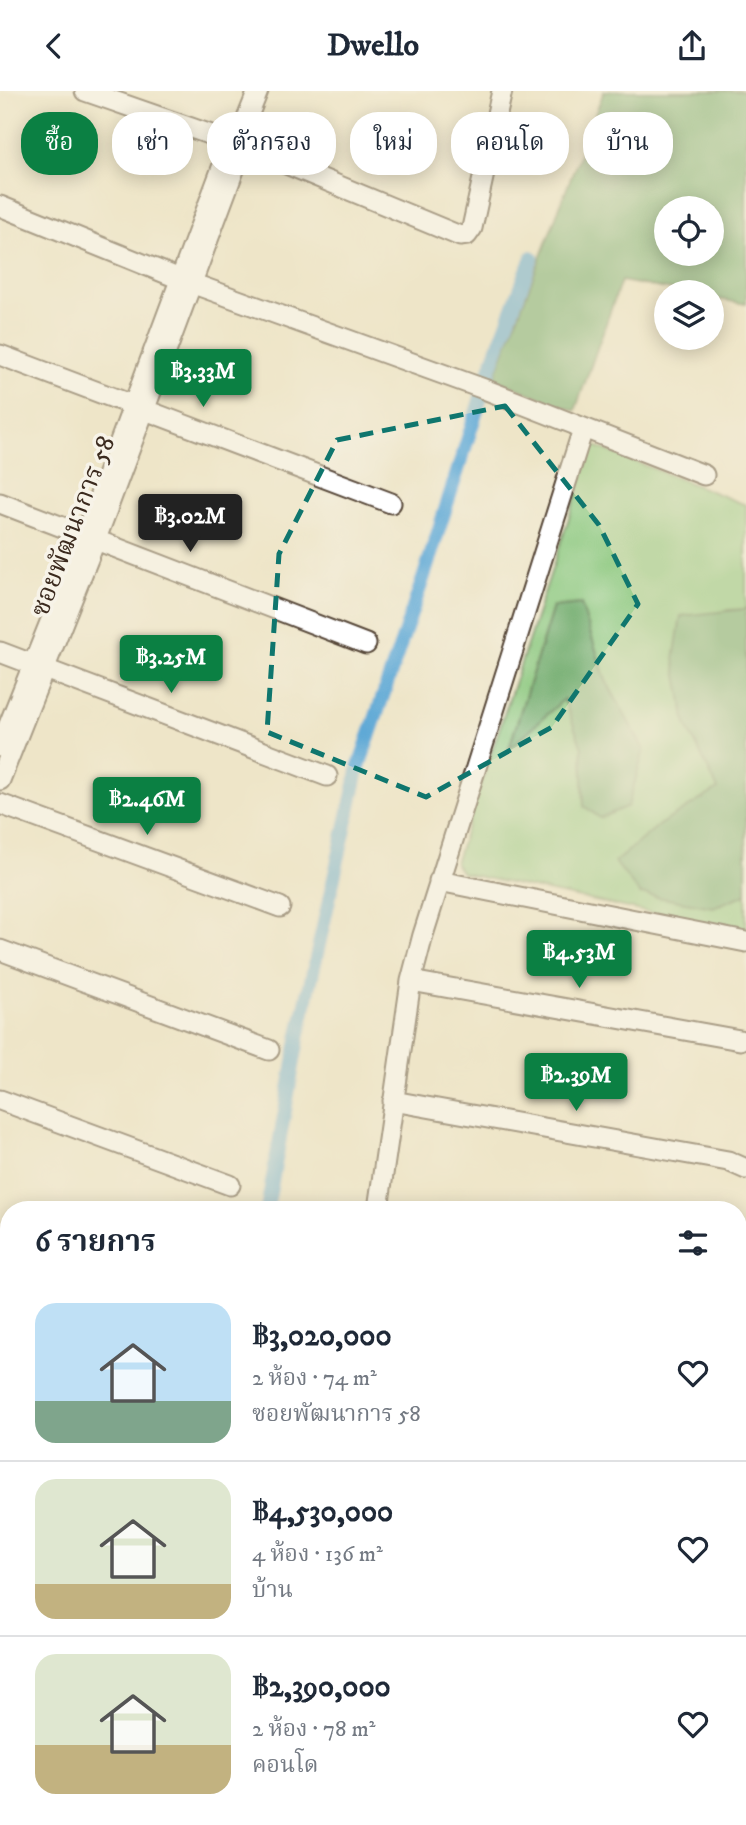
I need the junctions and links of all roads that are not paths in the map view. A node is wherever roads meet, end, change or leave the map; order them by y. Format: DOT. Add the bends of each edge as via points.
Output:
graph roads {
  1 [pos="85,91"];
  2 [pos="258,91"];
  3 [pos="502,91"];
  4 [pos="250,112"];
  5 [pos="207,129"];
  6 [pos="226,175"];
  7 [pos="321,175"];
  8 [pos="0,206"];
  9 [pos="186,282"];
  10 [pos="0,355"];
  11 [pos="139,406"];
  12 [pos="583,429"];
  13 [pos="704,475"];
  14 [pos="0,503"];
  15 [pos="391,503"];
  16 [pos="91,537"];
  17 [pos="366,644"];
  18 [pos="0,652"];
  19 [pos="39,666"];
  20 [pos="0,747"];
  21 [pos="327,776"];
  22 [pos="0,780"];
  23 [pos="0,804"];
  24 [pos="439,881"];
  25 [pos="281,907"];
  26 [pos="746,942"];
  27 [pos="0,950"];
  28 [pos="411,981"];
  29 [pos="740,1040"];
  30 [pos="269,1050"];
  31 [pos="0,1100"];
  32 [pos="393,1101"];
  33 [pos="746,1169"];
  34 [pos="230,1185"];
  35 [pos="379,1201"];
  1 -- 5 [label="street"];
  2 -- 4 [label="street, ซอยพัฒนาการ 58"];
  3 -- 7 [label="street" via="467,235 460,236"];
  6 -- 9 [label="street, ซอยพัฒนาการ 58"];
  8 -- 9 [label="street"];
  9 -- 11 [label="street, ซอยพัฒนาการ 58"];
  9 -- 12 [label="street"];
  10 -- 11 [label="street"];
  11 -- 15 [label="street"];
  11 -- 16 [label="street, ซอยพัฒนาการ 58"];
  12 -- 13 [label="street"];
  12 -- 24 [label="street"];
  14 -- 16 [label="street"];
  16 -- 17 [label="street"];
  16 -- 19 [label="street, ซอยพัฒนาการ 58"];
  18 -- 19 [label="street"];
  19 -- 20 [label="street, ซอยพัฒนาการ 58"];
  19 -- 21 [label="street"];
  19 -- 22 [label="street, ซอยพัฒนาการ 58"];
  23 -- 25 [label="street"];
  24 -- 26 [label="street"];
  24 -- 28 [label="street"];
  27 -- 30 [label="street"];
  28 -- 29 [label="street"];
  28 -- 32 [label="street"];
  31 -- 34 [label="street"];
  32 -- 33 [label="street" via="728,1161"];
  32 -- 35 [label="street"];
}
